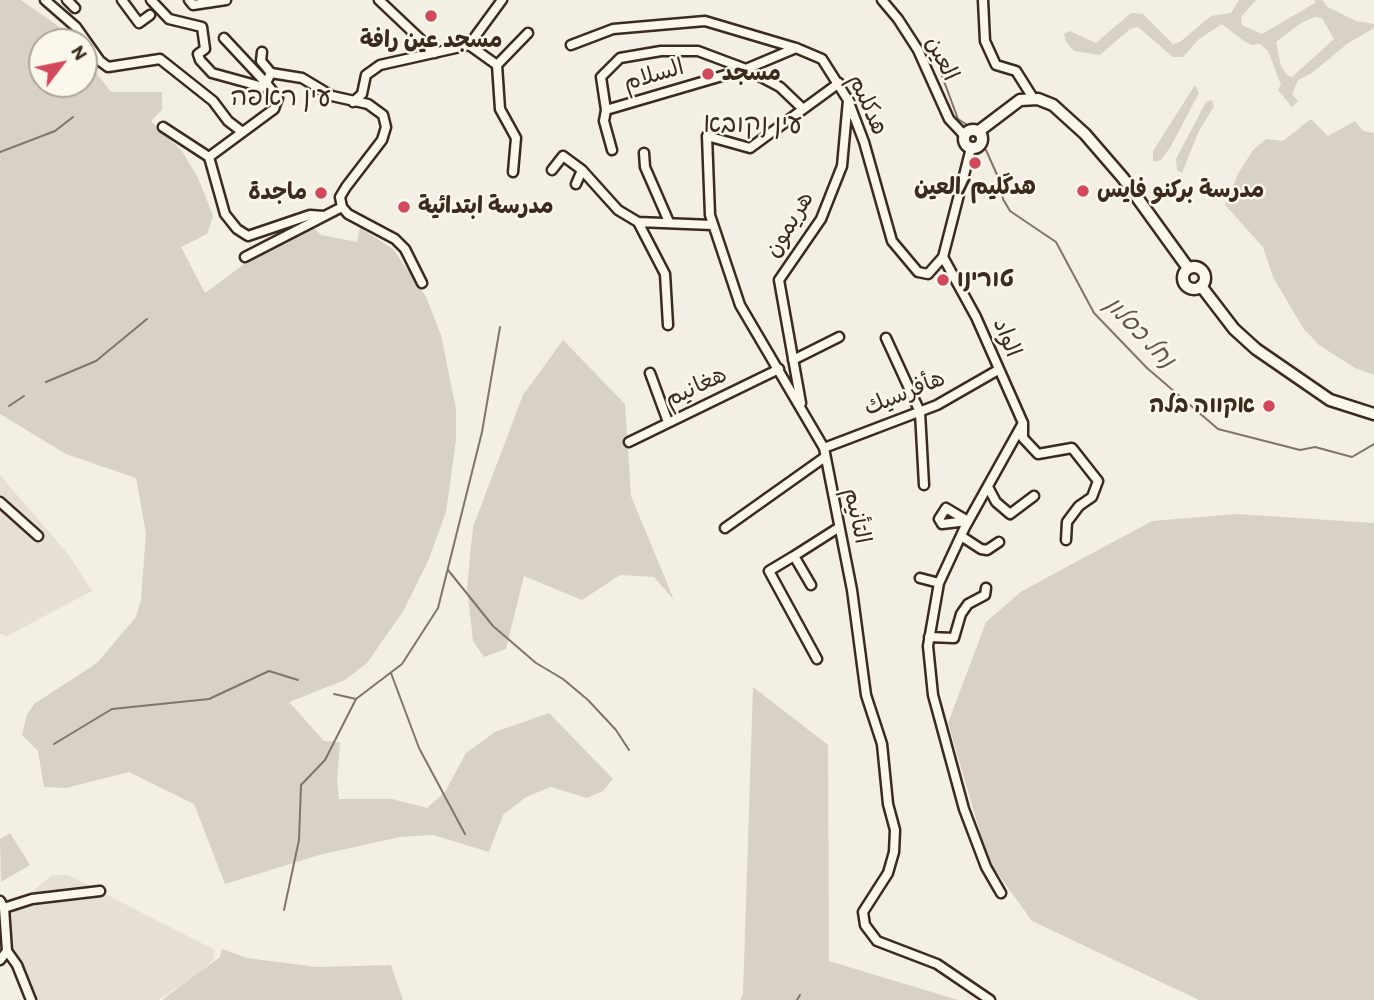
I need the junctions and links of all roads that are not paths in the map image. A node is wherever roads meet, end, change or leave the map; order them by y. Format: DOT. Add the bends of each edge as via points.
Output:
graph roads {
  1 [pos="45,0"];
  2 [pos="67,0"];
  3 [pos="151,0"];
  4 [pos="189,0"];
  5 [pos="226,0"];
  6 [pos="379,0"];
  7 [pos="502,0"];
  8 [pos="882,0"];
  9 [pos="983,0"];
  10 [pos="126,1"];
  11 [pos="75,8"];
  12 [pos="150,15"];
  13 [pos="528,33"];
  14 [pos="224,38"];
  15 [pos="469,45"];
  16 [pos="571,45"];
  17 [pos="796,48"];
  18 [pos="262,52"];
  19 [pos="435,53"];
  20 [pos="497,65"];
  21 [pos="746,69"];
  22 [pos="271,73"];
  23 [pos="839,83"];
  24 [pos="268,86"];
  25 [pos="1033,98"];
  26 [pos="848,100"];
  27 [pos="353,102"];
  28 [pos="606,110"];
  29 [pos="803,110"];
  30 [pos="163,127"];
  31 [pos="241,131"];
  32 [pos="979,131"];
  33 [pos="964,135"];
  34 [pos="971,148"];
  35 [pos="611,150"];
  36 [pos="644,153"];
  37 [pos="209,157"];
  38 [pos="552,170"];
  39 [pos="582,170"];
  40 [pos="513,172"];
  41 [pos="576,184"];
  42 [pos="342,207"];
  43 [pos="324,216"];
  44 [pos="638,222"];
  45 [pos="669,222"];
  46 [pos="712,225"];
  47 [pos="245,257"];
  48 [pos="943,257"];
  49 [pos="1188,268"];
  50 [pos="422,283"];
  51 [pos="1201,286"];
  52 [pos="668,325"];
  53 [pos="839,337"];
  54 [pos="886,338"];
  55 [pos="793,360"];
  56 [pos="779,369"];
  57 [pos="998,370"];
  58 [pos="650,373"];
  59 [pos="802,411"];
  60 [pos="920,412"];
  61 [pos="1374,414"];
  62 [pos="668,422"];
  63 [pos="1023,423"];
  64 [pos="629,442"];
  65 [pos="824,453"];
  66 [pos="924,485"];
  67 [pos="988,487"];
  68 [pos="1034,496"];
  69 [pos="0,502"];
  70 [pos="725,528"];
  71 [pos="838,528"];
  72 [pos="38,536"];
  73 [pos="961,536"];
  74 [pos="1066,540"];
  75 [pos="999,542"];
  76 [pos="794,556"];
  77 [pos="920,578"];
  78 [pos="939,583"];
  79 [pos="811,585"];
  80 [pos="986,588"];
  81 [pos="929,637"];
  82 [pos="817,659"];
  83 [pos="100,891"];
  84 [pos="1000,892"];
  85 [pos="2,905"];
  86 [pos="2,941"];
  87 [pos="7,951"];
  88 [pos="0,960"];
  89 [pos="31,1000"];
  90 [pos="990,1000"];
  1 -- 31 [label="street" via="76,27 108,67 160,59 213,101"];
  2 -- 11 [label="street"];
  3 -- 24 [label="street" via="169,19 202,27 205,50 198,54 212,73"];
  4 -- 5 [label="street" via="193,5"];
  6 -- 19 [label="street"];
  7 -- 15 [label="street"];
  8 -- 33 [label="street, العين" via="918,50 949,119"];
  9 -- 25 [label="street" via="985,41 996,65 1016,71"];
  10 -- 12 [label="street" via="139,23"];
  13 -- 20 [label="street"];
  14 -- 24 [label="street"];
  15 -- 19 [label="street"];
  15 -- 20 [label="street"];
  16 -- 17 [label="street, هدكليم" via="613,29 705,21"];
  17 -- 21 [label="street, السلام"];
  17 -- 23 [label="street, هدكليم" via="822,59"];
  18 -- 22 [label="street" via="261,61"];
  19 -- 27 [label="street" via="371,69 362,94"];
  20 -- 40 [label="street" via="500,109 516,138"];
  21 -- 28 [label="street, السلام"];
  21 -- 28 [label="street, السلام" via="698,51 620,58 601,77"];
  21 -- 29 [label="street" via="780,87"];
  22 -- 24 [label="street"];
  22 -- 27 [label="street" via="302,78 332,96"];
  23 -- 26 [label="street, هدكليم"];
  23 -- 29 [label="street, التأنيم"];
  24 -- 31 [label="street" via="278,105"];
  25 -- 32 [label="main road" via="1012,104"];
  25 -- 49 [label="main road" via="1062,111 1101,151"];
  26 -- 48 [label="street, هدكليم" via="892,241 918,272 928,274"];
  26 -- 55 [label="street, هريمون" via="842,166 821,219 779,280"];
  27 -- 42 [label="street" via="374,107 383,115 386,127 378,147 345,187"];
  28 -- 35 [label="street"];
  29 -- 46 [label="street, التأنيم" via="750,148 707,136"];
  30 -- 37 [label="street"];
  31 -- 37 [label="street"];
  32 -- 33 [label="main road"];
  32 -- 34 [label="main road" via="982,143"];
  33 -- 34 [label="main road"];
  34 -- 48 [label="street"];
  36 -- 45 [label="street" via="655,194"];
  37 -- 43 [label="street" via="225,214 248,236 310,215"];
  38 -- 39 [label="street" via="563,156"];
  39 -- 41 [label="street"];
  39 -- 44 [label="street" via="618,210"];
  42 -- 43 [label="street"];
  42 -- 50 [label="street" via="405,248"];
  43 -- 47 [label="street"];
  44 -- 45 [label="street"];
  44 -- 52 [label="street" via="665,274"];
  45 -- 46 [label="street"];
  46 -- 56 [label="street, التأنيم" via="740,305"];
  48 -- 57 [label="street, الواد"];
  49 -- 51 [label="main road" via="1198,267 1203,272"];
  49 -- 51 [label="main road" via="1185,285"];
  51 -- 61 [label="main road" via="1250,345 1330,400"];
  53 -- 55 [label="street"];
  54 -- 60 [label="street"];
  55 -- 59 [label="street, هريمون"];
  56 -- 59 [label="street, التأنيم"];
  56 -- 62 [label="street, هغانيم"];
  57 -- 60 [label="street, هأفرسيك"];
  57 -- 63 [label="street, الواد"];
  58 -- 62 [label="street"];
  59 -- 65 [label="street, التأنيم"];
  60 -- 65 [label="street, هأفرسيك"];
  60 -- 66 [label="street"];
  62 -- 64 [label="street, هغانيم"];
  63 -- 67 [label="street"];
  63 -- 74 [label="street, الواد" via="1023,438 1038,454 1072,448 1098,481 1092,497 1067,523"];
  65 -- 70 [label="street, هأفرسيك"];
  65 -- 71 [label="street, التأنيم"];
  67 -- 68 [label="street" via="1010,514"];
  67 -- 73 [label="street"];
  69 -- 72 [label="street"];
  71 -- 76 [label="street"];
  71 -- 90 [label="street, التأنيم" via="895,830 888,873 863,912 864,925 877,941 928,959"];
  73 -- 75 [label="street" via="987,550"];
  73 -- 78 [label="street"];
  76 -- 79 [label="street"];
  76 -- 82 [label="street" via="769,571"];
  77 -- 78 [label="street"];
  78 -- 81 [label="street"];
  80 -- 81 [label="street" via="985,595 961,614 954,638"];
  81 -- 84 [label="street" via="933,695 964,808"];
  83 -- 85 [label="street"];
  85 -- 86 [label="street"];
  86 -- 87 [label="street"];
  87 -- 88 [label="street"];
  87 -- 89 [label="street"];
}
